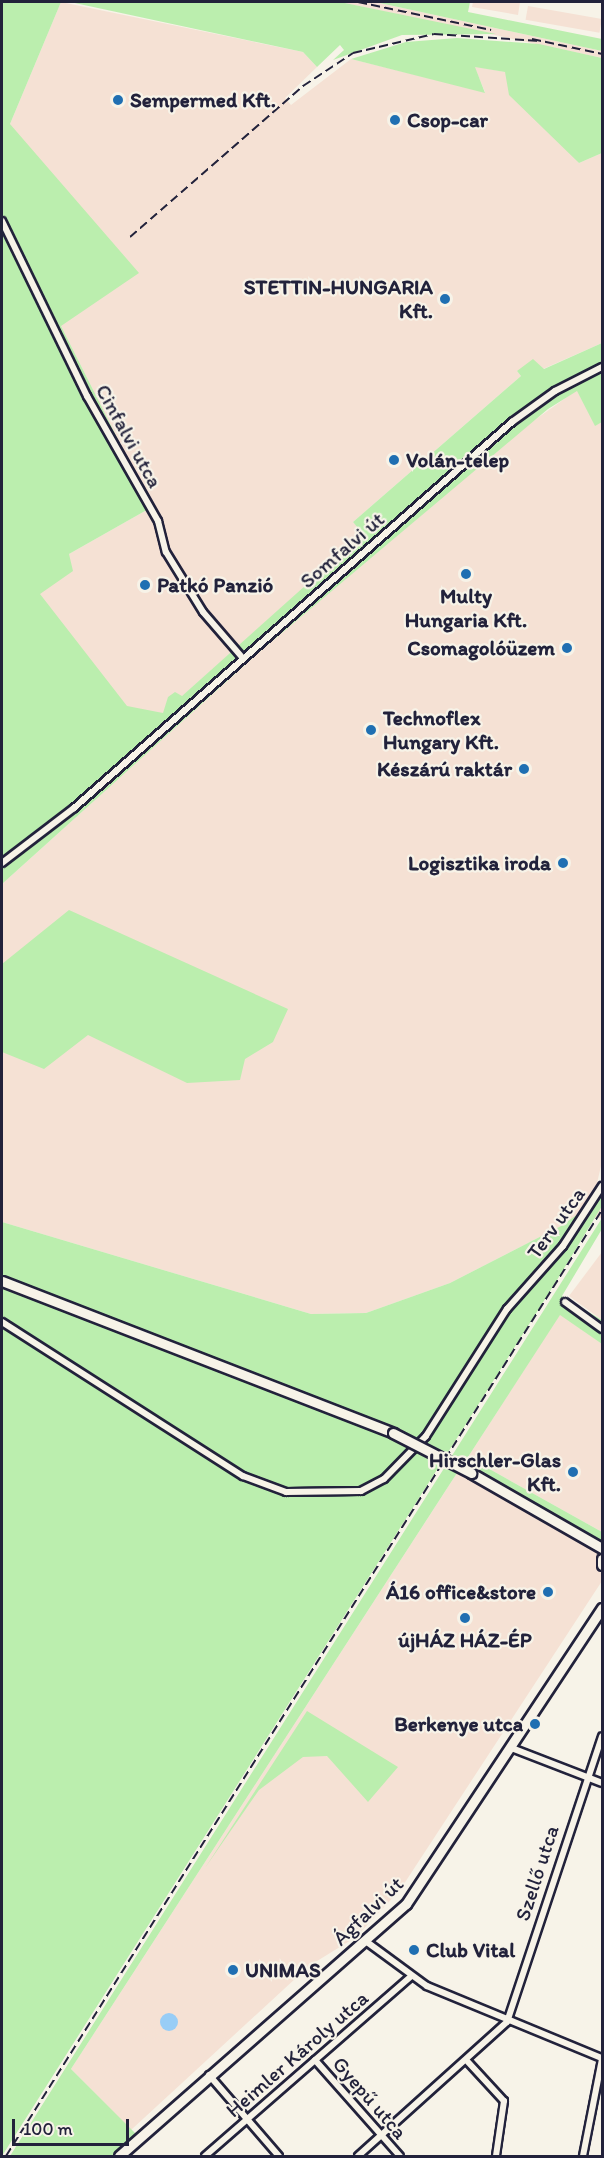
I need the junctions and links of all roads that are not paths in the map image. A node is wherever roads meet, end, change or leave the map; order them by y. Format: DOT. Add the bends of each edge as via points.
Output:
graph roads {
  1 [pos="2,221"];
  2 [pos="603,367"];
  3 [pos="241,656"];
  4 [pos="2,863"];
  5 [pos="603,1186"];
  6 [pos="2,1281"];
  7 [pos="564,1302"];
  8 [pos="2,1322"];
  9 [pos="603,1329"];
  10 [pos="602,1546"];
  11 [pos="603,1559"];
  12 [pos="603,1565"];
  13 [pos="602,1608"];
  14 [pos="603,1736"];
  15 [pos="514,1749"];
  16 [pos="585,1777"];
  17 [pos="603,1783"];
  18 [pos="368,1942"];
  19 [pos="410,1977"];
  20 [pos="507,2022"];
  21 [pos="603,2058"];
  22 [pos="315,2060"];
  23 [pos="468,2062"];
  24 [pos="208,2075"];
  25 [pos="247,2120"];
  26 [pos="381,2136"];
  27 [pos="119,2157"];
  28 [pos="205,2157"];
  29 [pos="279,2157"];
  30 [pos="358,2157"];
  31 [pos="400,2157"];
  32 [pos="496,2157"];
  33 [pos="583,2157"];
  1 -- 3 [label="street, Cinfalvi utca" via="87,396 158,521 166,552 203,612"];
  2 -- 3 [label="street, Somfalvi út" via="555,391 512,422"];
  3 -- 4 [label="street, Somfalvi út" via="74,808"];
  5 -- 8 [label="street, Terv utca" via="535,1280 507,1309 408,1458 361,1491 286,1492 243,1476"];
  6 -- 10 [label="street, bridge" via="393,1433"];
  7 -- 9 [label="street"];
  11 -- 12 [label="street"];
  13 -- 15 [label="street, Ágfalvi út"];
  14 -- 16 [label="street, Szellő utca"];
  15 -- 16 [label="street"];
  15 -- 18 [label="street, Ágfalvi út" via="421,1885"];
  16 -- 17 [label="street"];
  16 -- 20 [label="street, Szellő utca"];
  18 -- 19 [label="street"];
  18 -- 24 [label="street, Ágfalvi út"];
  19 -- 20 [label="street"];
  19 -- 22 [label="street, Heimler Károly utca"];
  20 -- 21 [label="street"];
  20 -- 23 [label="street"];
  21 -- 33 [label="street"];
  22 -- 25 [label="street, Heimler Károly utca"];
  22 -- 26 [label="street, Gyepű utca"];
  23 -- 26 [label="street"];
  23 -- 32 [label="street" via="504,2101"];
  24 -- 25 [label="street"];
  24 -- 27 [label="street, Ágfalvi út"];
  25 -- 28 [label="street, Heimler Károly utca"];
  25 -- 29 [label="street"];
  26 -- 30 [label="street"];
  26 -- 31 [label="street, Gyepű utca"];
}
